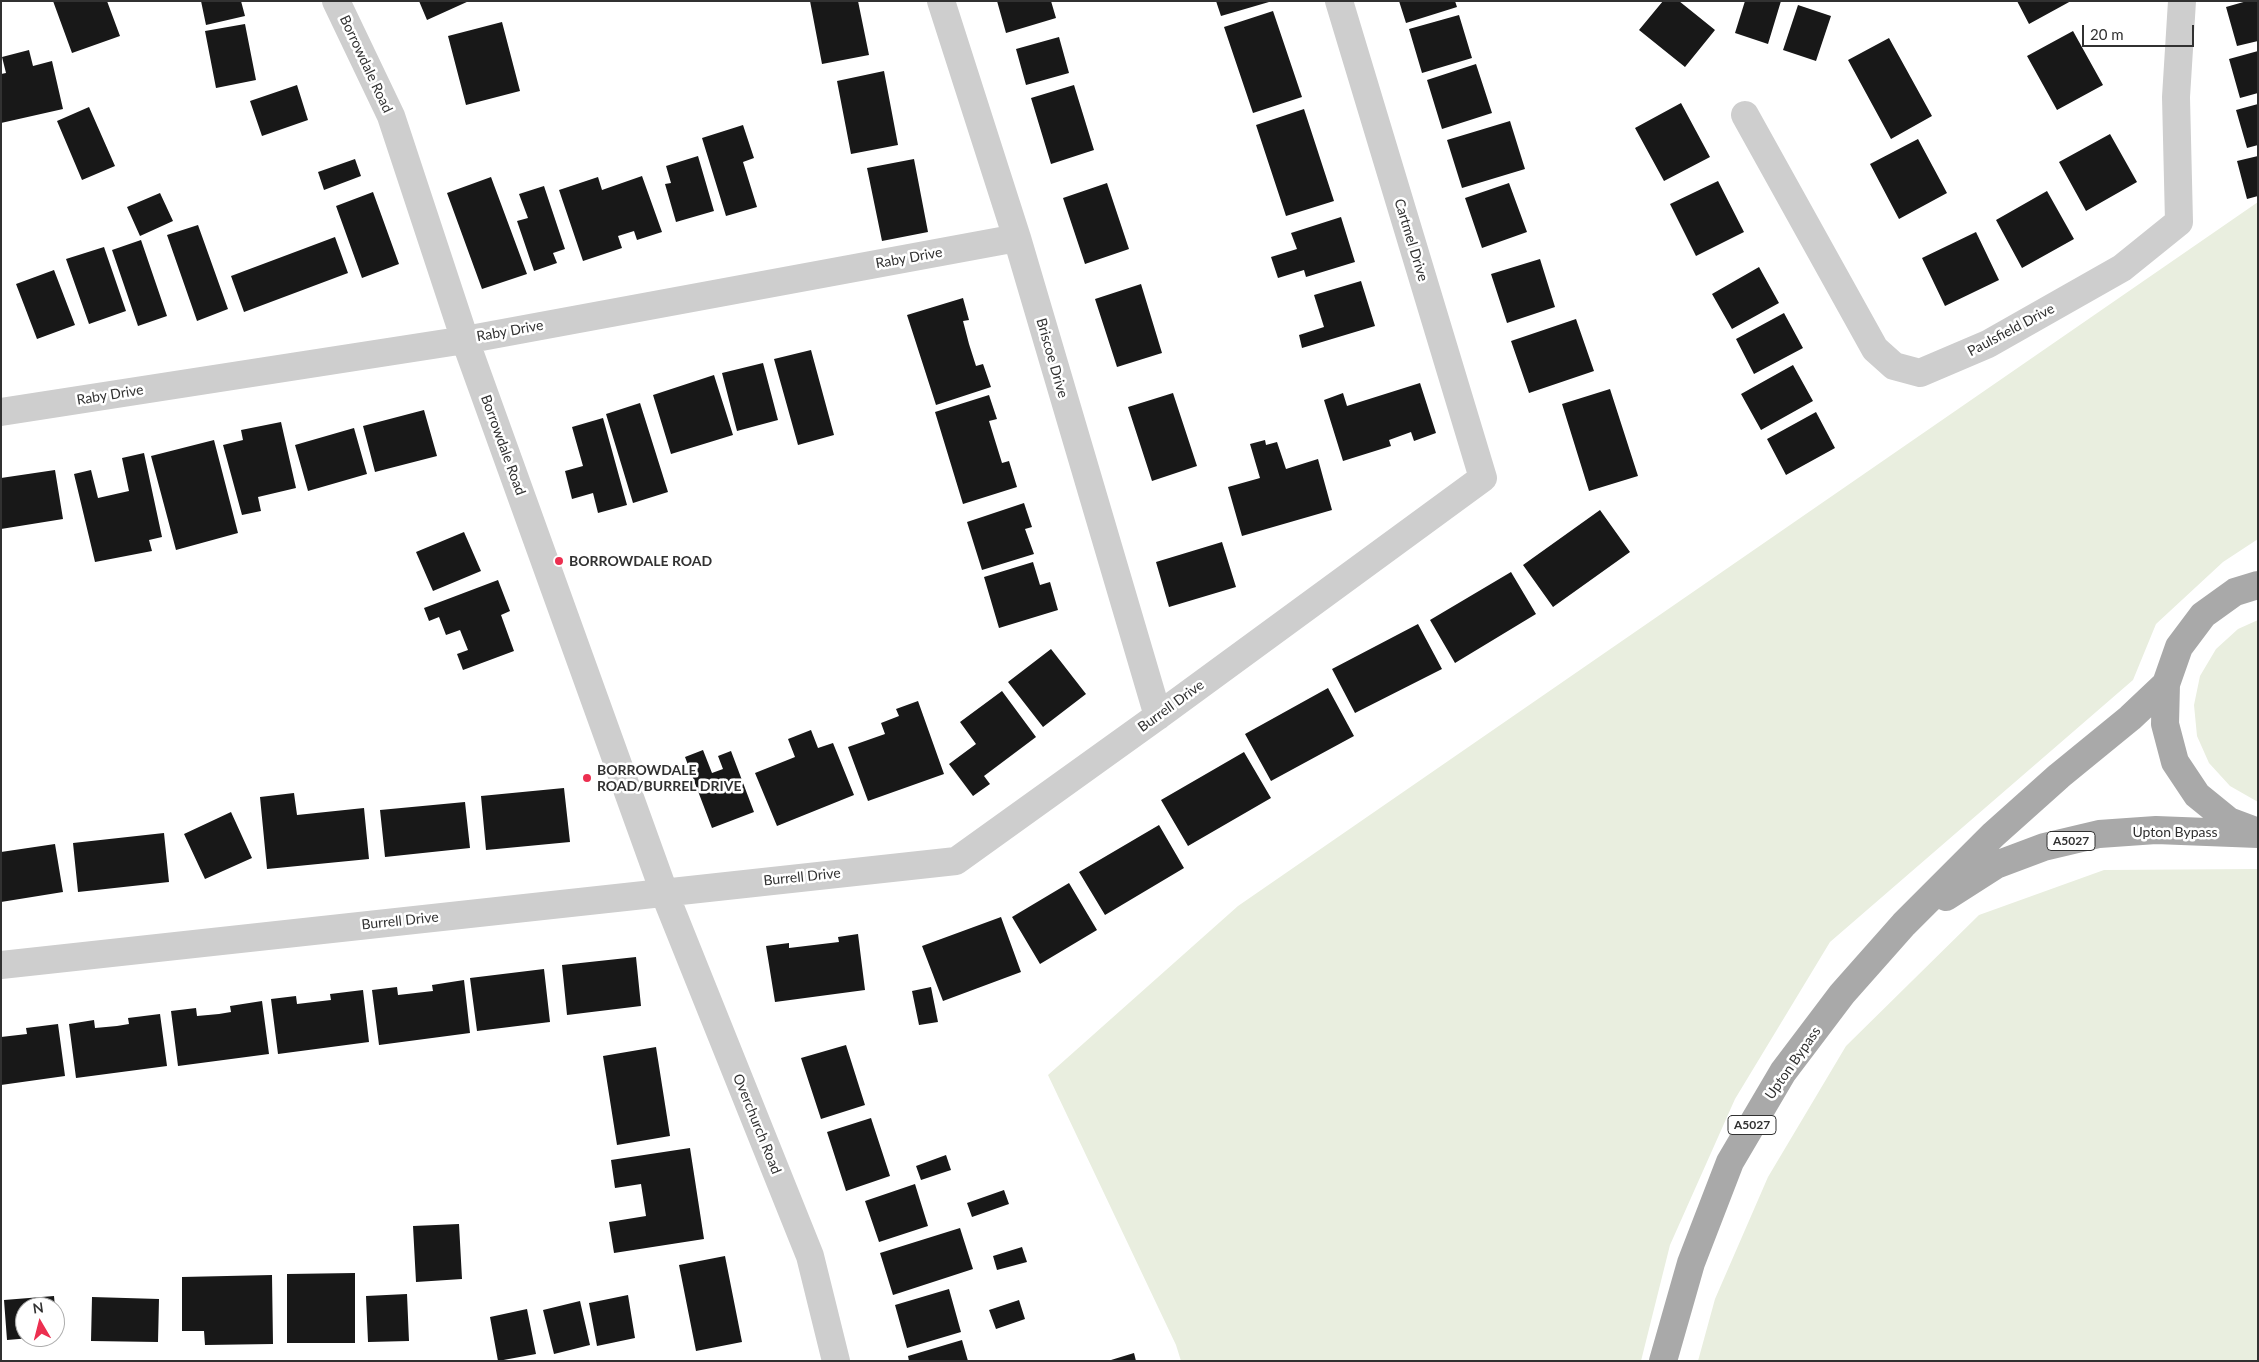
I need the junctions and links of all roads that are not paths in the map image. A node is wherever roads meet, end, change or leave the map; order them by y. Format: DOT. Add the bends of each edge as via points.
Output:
graph roads {
  1 [pos="336,1"];
  2 [pos="941,1"];
  3 [pos="1339,1"];
  4 [pos="2182,1"];
  5 [pos="1745,115"];
  6 [pos="1017,238"];
  7 [pos="465,340"];
  8 [pos="1,412"];
  9 [pos="1483,478"];
  10 [pos="2258,575"];
  11 [pos="2247,588"];
  12 [pos="2166,684"];
  13 [pos="1158,716"];
  14 [pos="2258,833"];
  15 [pos="664,892"];
  16 [pos="1904,924"];
  17 [pos="1,965"];
  18 [pos="829,1359"];
  19 [pos="1663,1361"];
  1 -- 7 [label="street, Borrowdale Road" via="391,116"];
  2 -- 6 [label="street, Briscoe Drive"];
  3 -- 9 [label="street, Cartmel Drive"];
  4 -- 5 [label="street, Paulsfield Drive" via="2176,97 2179,222 2122,268 1988,344 1920,373 1894,366 1875,349"];
  6 -- 7 [label="street, Raby Drive"];
  6 -- 13 [label="street, Briscoe Drive"];
  7 -- 8 [label="street, Raby Drive"];
  7 -- 15 [label="street, Borrowdale Road"];
  9 -- 13 [label="street, Burrell Drive"];
  10 -- 11 [label="main road"];
  11 -- 12 [label="main road" via="2203,615 2180,646"];
  12 -- 14 [label="main road" via="2165,724 2175,762 2197,795 2229,821"];
  12 -- 16 [label="main road, Upton Bypass / A5027" via="1993,835"];
  13 -- 15 [label="street, Burrell Drive" via="956,861"];
  14 -- 16 [label="main road, Upton Bypass / A5027" via="2156,830 2099,834 2044,847 1996,865"];
  15 -- 17 [label="street, Burrell Drive"];
  15 -- 18 [label="street, Overchurch Road" via="810,1256"];
  16 -- 19 [label="main road, Upton Bypass / A5027" via="1842,994 1783,1072 1730,1162 1691,1263"];
}
